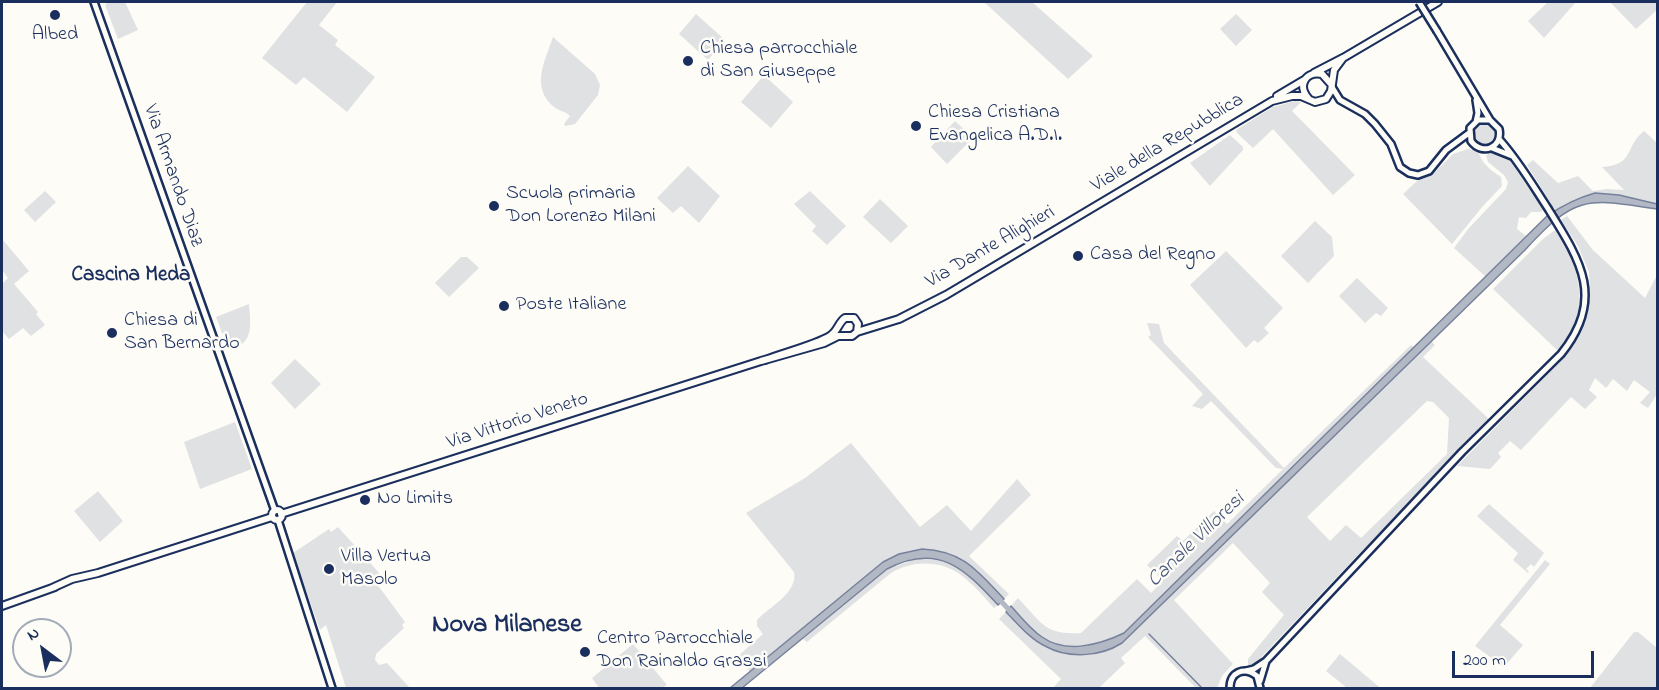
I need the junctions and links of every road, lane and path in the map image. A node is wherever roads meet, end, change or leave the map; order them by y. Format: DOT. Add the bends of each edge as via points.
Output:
graph roads {
  1 [pos="94,2"];
  2 [pos="1419,2"];
  3 [pos="1438,2"];
  4 [pos="1343,58"];
  5 [pos="1314,73"];
  6 [pos="1305,80"];
  7 [pos="1331,84"];
  8 [pos="1472,87"];
  9 [pos="1309,99"];
  10 [pos="1323,100"];
  11 [pos="1342,102"];
  12 [pos="1267,103"];
  13 [pos="1490,120"];
  14 [pos="1476,122"];
  15 [pos="1469,133"];
  16 [pos="1499,139"];
  17 [pos="1456,144"];
  18 [pos="1474,145"];
  19 [pos="1492,148"];
  20 [pos="1518,161"];
  21 [pos="1085,212"];
  22 [pos="912,312"];
  23 [pos="858,324"];
  24 [pos="839,327"];
  25 [pos="857,332"];
  26 [pos="843,335"];
  27 [pos="765,360"];
  28 [pos="276,515"];
  29 [pos="2,604"];
  30 [pos="1266,661"];
  31 [pos="1246,671"];
  32 [pos="1260,681"];
  33 [pos="332,688"];
  34 [pos="1230,688"];
  35 [pos="1260,688"];
  1 -- 28 [label="main road, Via Armando Diaz"];
  2 -- 8 [label="main road, bridge"];
  3 -- 4 [label="main road"];
  4 -- 5 [label="main road"];
  4 -- 7 [label="main road" via="1334,68"];
  5 -- 6 [label="main road"];
  5 -- 7 [label="main road" via="1325,75"];
  6 -- 9 [label="main road" via="1303,90"];
  6 -- 12 [label="main road, Viale della Repubblica"];
  7 -- 10 [label="main road" via="1330,94"];
  7 -- 11 [label="main road"];
  8 -- 13 [label="main road"];
  8 -- 14 [label="main road" via="1478,106"];
  9 -- 10 [label="main road"];
  9 -- 12 [label="main road, Viale della Repubblica" via="1291,96"];
  10 -- 11 [label="main road"];
  11 -- 17 [label="main road" via="1371,119 1391,144 1400,167 1409,173 1427,172"];
  12 -- 21 [label="main road, Viale della Repubblica"];
  13 -- 14 [label="main road"];
  13 -- 16 [label="main road" via="1499,127"];
  14 -- 15 [label="main road"];
  15 -- 17 [label="main road"];
  15 -- 18 [label="main road"];
  16 -- 19 [label="main road"];
  16 -- 20 [label="main road"];
  17 -- 18 [label="main road"];
  18 -- 19 [label="main road"];
  19 -- 20 [label="main road"];
  20 -- 30 [label="main road" via="1578,258 1584,308 1572,340"];
  21 -- 22 [label="main road, Via Dante Alighieri"];
  22 -- 23 [label="main road, Via Dante Alighieri"];
  22 -- 25 [label="main road, Via Dante Alighieri"];
  23 -- 24 [label="main road" via="848,317"];
  23 -- 25 [label="main road"];
  24 -- 26 [label="main road"];
  24 -- 27 [label="main road, Via Vittorio Veneto" via="823,339"];
  25 -- 26 [label="main road"];
  26 -- 27 [label="main road, Via Vittorio Veneto"];
  27 -- 28 [label="main road, Via Vittorio Veneto"];
  28 -- 29 [label="main road, Via Vittorio Veneto"];
  28 -- 33 [label="main road, Via Armando Diaz"];
  30 -- 31 [label="main road"];
  30 -- 32 [label="main road"];
  31 -- 32 [label="main road"];
  31 -- 34 [label="main road" via="1234,676"];
  32 -- 35 [label="main road"];
}
